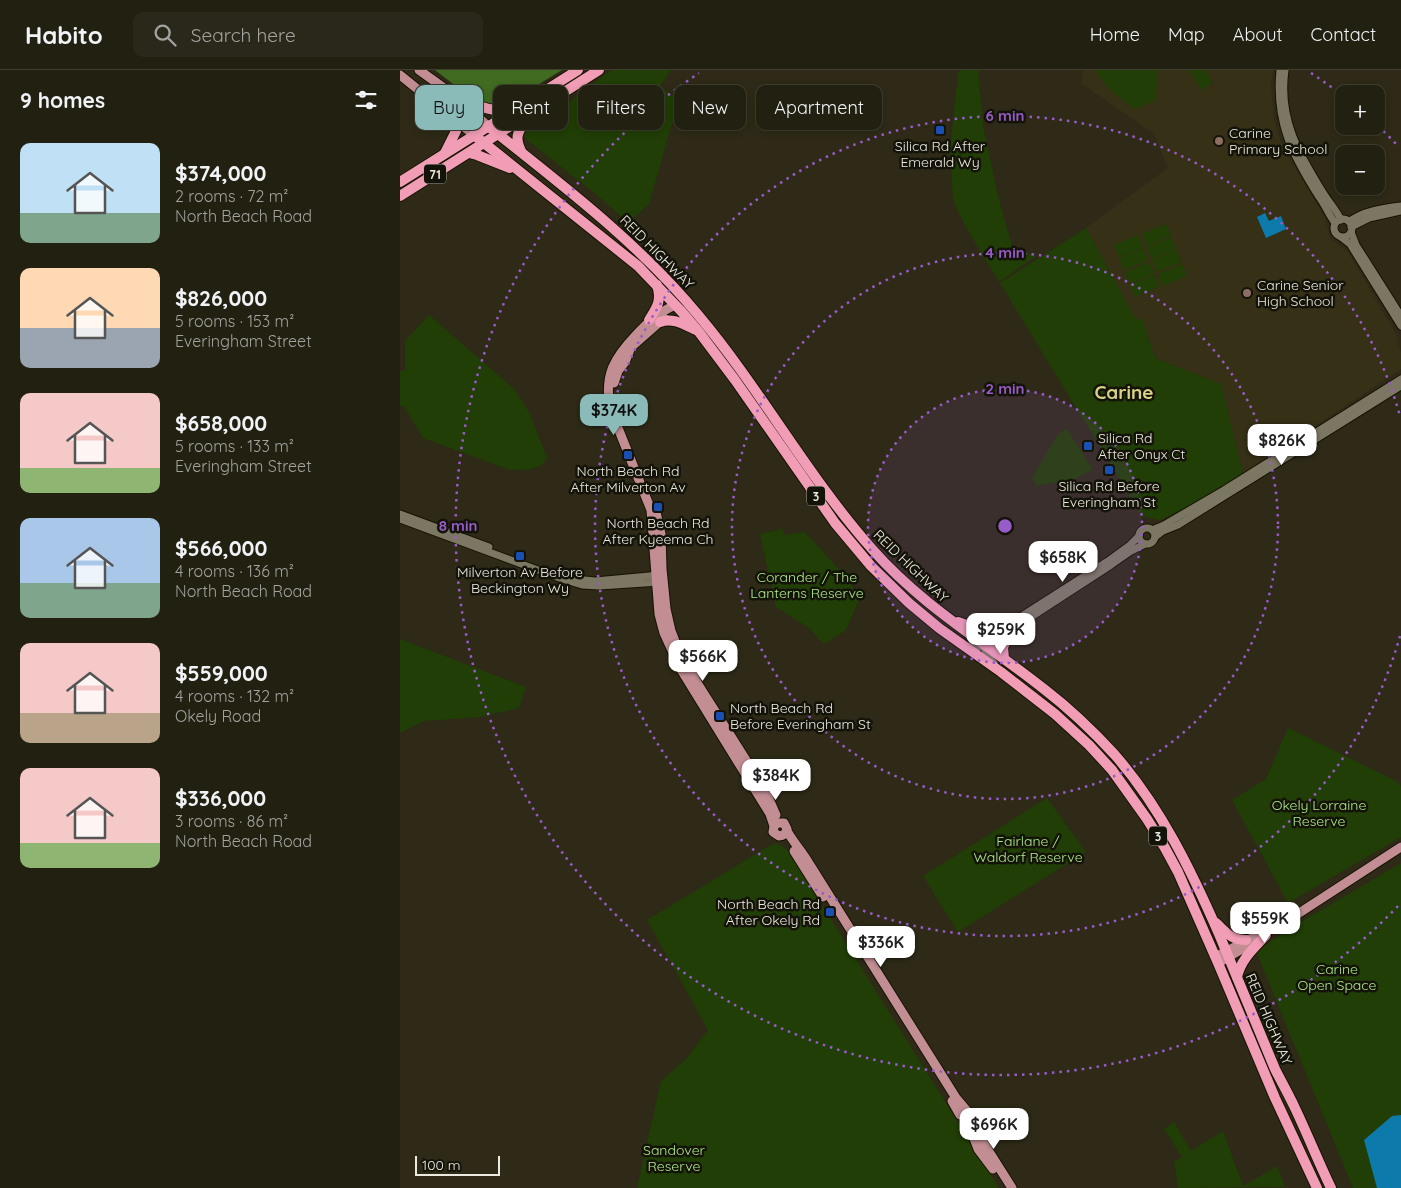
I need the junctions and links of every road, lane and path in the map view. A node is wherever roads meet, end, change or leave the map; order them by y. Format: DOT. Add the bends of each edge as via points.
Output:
graph roads {
  1 [pos="419,70"];
  2 [pos="578,70"];
  3 [pos="598,70"];
  4 [pos="1280,70"];
  5 [pos="1285,70"];
  6 [pos="400,75"];
  7 [pos="439,85"];
  8 [pos="554,85"];
  9 [pos="415,87"];
  10 [pos="568,89"];
  11 [pos="483,122"];
  12 [pos="493,123"];
  13 [pos="488,126"];
  14 [pos="456,130"];
  15 [pos="468,130"];
  16 [pos="504,130"];
  17 [pos="520,130"];
  18 [pos="498,134"];
  19 [pos="474,135"];
  20 [pos="484,143"];
  21 [pos="521,152"];
  22 [pos="469,153"];
  23 [pos="444,154"];
  24 [pos="522,172"];
  25 [pos="400,182"];
  26 [pos="400,196"];
  27 [pos="1401,206"];
  28 [pos="1401,211"];
  29 [pos="1338,221"];
  30 [pos="1351,227"];
  31 [pos="1341,237"];
  32 [pos="654,267"];
  33 [pos="656,284"];
  34 [pos="675,305"];
  35 [pos="1401,316"];
  36 [pos="701,318"];
  37 [pos="649,320"];
  38 [pos="660,322"];
  39 [pos="1401,326"];
  40 [pos="699,332"];
  41 [pos="1401,379"];
  42 [pos="1401,386"];
  43 [pos="400,514"];
  44 [pos="400,519"];
  45 [pos="1152,530"];
  46 [pos="1139,536"];
  47 [pos="1155,537"];
  48 [pos="1145,544"];
  49 [pos="659,578"];
  50 [pos="947,618"];
  51 [pos="1012,629"];
  52 [pos="996,632"];
  53 [pos="986,643"];
  54 [pos="963,645"];
  55 [pos="1004,659"];
  56 [pos="1001,672"];
  57 [pos="1401,848"];
  58 [pos="1212,919"];
  59 [pos="1275,927"];
  60 [pos="1266,935"];
  61 [pos="1246,940"];
  62 [pos="1227,954"];
  63 [pos="1217,960"];
  64 [pos="1237,977"];
  65 [pos="969,1124"];
  66 [pos="1005,1188"];
  67 [pos="1012,1188"];
  68 [pos="1317,1188"];
  69 [pos="1331,1188"];
  1 -- 7 [label="main road"];
  2 -- 8 [label="highway, 71"];
  3 -- 10 [label="highway, 71"];
  4 -- 29 [label="street" via="1280,110 1288,139 1301,167"];
  5 -- 29 [label="street" via="1284,100 1294,141"];
  6 -- 9 [label="main road"];
  11 -- 13 [label="main road"];
  12 -- 13 [label="highway, 71"];
  13 -- 18 [label="highway, REID HIGHWAY / 3"];
  13 -- 19 [label="highway, 71"];
  14 -- 23 [label="highway"];
  15 -- 19 [label="main road"];
  16 -- 18 [label="highway, 71"];
  17 -- 21 [label="highway" via="516,142"];
  18 -- 20 [label="highway, 71"];
  18 -- 21 [label="highway, REID HIGHWAY / 3"];
  19 -- 20 [label="highway, REID HIGHWAY / 3"];
  19 -- 23 [label="highway, 71"];
  20 -- 22 [label="highway, 71"];
  20 -- 24 [label="highway, REID HIGHWAY / 3"];
  21 -- 32 [label="highway, REID HIGHWAY / 3" via="609,224"];
  22 -- 24 [label="highway"];
  22 -- 26 [label="highway, 71"];
  23 -- 25 [label="highway, 71"];
  24 -- 33 [label="highway, REID HIGHWAY / 3"];
  27 -- 30 [label="street" via="1352,220"];
  28 -- 30 [label="street" via="1369,218"];
  29 -- 30 [label="street" via="1344,219"];
  29 -- 31 [label="street" via="1334,228"];
  30 -- 31 [label="street" via="1347,236"];
  30 -- 35 [label="street" via="1356,245"];
  31 -- 39 [label="street" via="1350,244"];
  32 -- 34 [label="highway" via="672,294"];
  32 -- 36 [label="highway, REID HIGHWAY / 3"];
  33 -- 34 [label="highway, REID HIGHWAY / 3"];
  33 -- 37 [label="highway" via="660,298"];
  34 -- 36 [label="highway"];
  34 -- 37 [label="main road"];
  34 -- 38 [label="main road"];
  34 -- 40 [label="highway, REID HIGHWAY / 3"];
  36 -- 50 [label="highway, REID HIGHWAY / 3" via="853,527 902,580"];
  37 -- 49 [label="main road" via="618,354 612,366 608,392 610,408 651,510"];
  38 -- 40 [label="highway" via="674,321"];
  38 -- 49 [label="main road" via="631,347 615,377 613,389 615,406 657,512 661,534"];
  40 -- 54 [label="highway, REID HIGHWAY / 3" via="853,545 909,603"];
  41 -- 45 [label="street" via="1224,490"];
  42 -- 47 [label="street"];
  43 -- 49 [label="street" via="574,578 595,581"];
  44 -- 49 [label="street" via="582,585 600,586"];
  45 -- 46 [label="street" via="1144,528"];
  45 -- 47 [label="street"];
  46 -- 48 [label="street"];
  46 -- 52 [label="street" via="1108,561"];
  47 -- 48 [label="street"];
  48 -- 51 [label="street"];
  49 -- 65 [label="main road" via="661,622 674,656 770,814 810,865 964,1113 974,1115"];
  50 -- 52 [label="highway" via="986,632"];
  50 -- 53 [label="highway, REID HIGHWAY / 3"];
  51 -- 53 [label="street"];
  51 -- 55 [label="highway" via="1004,644"];
  52 -- 53 [label="street"];
  53 -- 54 [label="street" via="977,648"];
  53 -- 55 [label="highway, REID HIGHWAY / 3"];
  53 -- 56 [label="street" via="987,656"];
  54 -- 56 [label="highway, REID HIGHWAY / 3"];
  55 -- 58 [label="highway, REID HIGHWAY / 3" via="1085,724 1136,781 1180,850"];
  56 -- 63 [label="highway, REID HIGHWAY / 3" via="1075,731 1125,788 1173,862"];
  57 -- 59 [label="main road"];
  58 -- 61 [label="highway" via="1232,938"];
  58 -- 62 [label="highway, REID HIGHWAY / 3"];
  59 -- 60 [label="main road"];
  59 -- 61 [label="main road"];
  60 -- 62 [label="main road"];
  60 -- 64 [label="highway" via="1239,967"];
  61 -- 62 [label="main road"];
  62 -- 63 [label="main road"];
  62 -- 64 [label="highway, REID HIGHWAY / 3"];
  63 -- 68 [label="highway, REID HIGHWAY / 3"];
  64 -- 69 [label="highway, REID HIGHWAY / 3" via="1277,1073"];
  65 -- 66 [label="main road" via="978,1149"];
  65 -- 67 [label="main road"];
}
